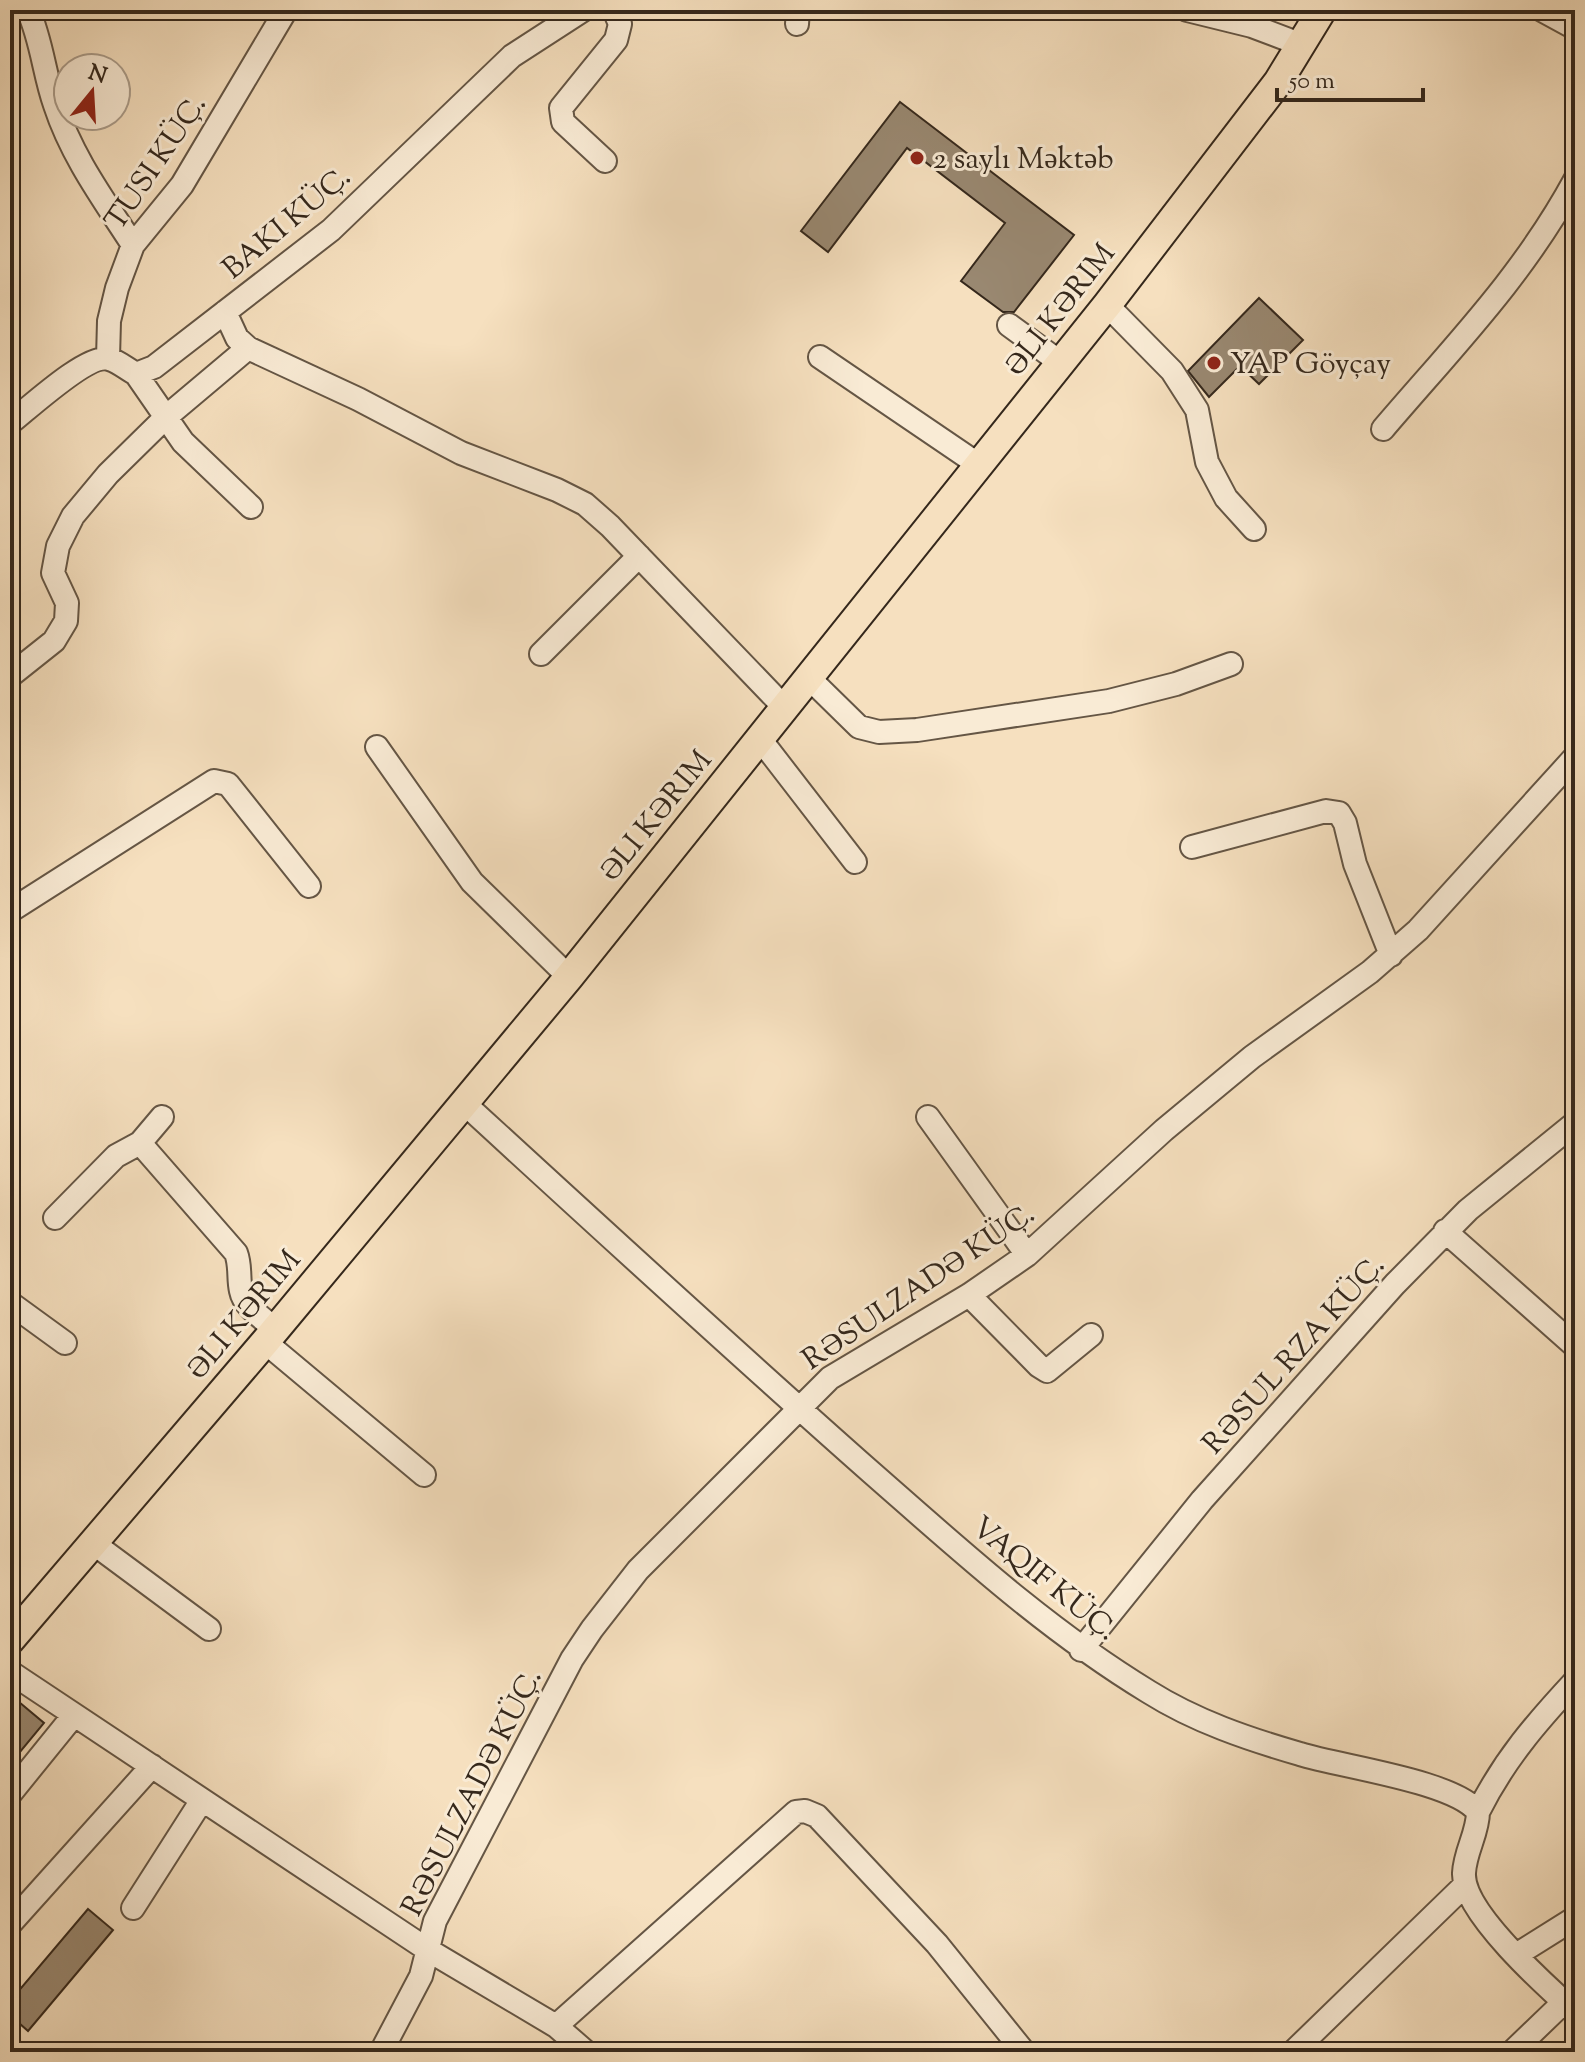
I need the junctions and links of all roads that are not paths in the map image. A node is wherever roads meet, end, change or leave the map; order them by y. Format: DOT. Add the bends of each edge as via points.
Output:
graph roads {
  1 [pos="28,10"];
  2 [pos="286,10"];
  3 [pos="583,10"];
  4 [pos="614,10"];
  5 [pos="1187,10"];
  6 [pos="1322,10"];
  7 [pos="1542,10"];
  8 [pos="1575,28"];
  9 [pos="1302,45"];
  10 [pos="605,161"];
  11 [pos="1575,180"];
  12 [pos="133,245"];
  13 [pos="1107,305"];
  14 [pos="225,312"];
  15 [pos="1009,325"];
  16 [pos="248,348"];
  17 [pos="820,357"];
  18 [pos="108,358"];
  19 [pos="1061,363"];
  20 [pos="136,374"];
  21 [pos="166,417"];
  22 [pos="10,423"];
  23 [pos="1383,429"];
  24 [pos="979,465"];
  25 [pos="251,507"];
  26 [pos="1254,529"];
  27 [pos="639,556"];
  28 [pos="541,654"];
  29 [pos="1231,664"];
  30 [pos="10,676"];
  31 [pos="809,678"];
  32 [pos="785,708"];
  33 [pos="760,739"];
  34 [pos="377,747"];
  35 [pos="1575,757"];
  36 [pos="1192,847"];
  37 [pos="855,862"];
  38 [pos="309,886"];
  39 [pos="10,911"];
  40 [pos="1391,955"];
  41 [pos="569,977"];
  42 [pos="465,1104"];
  43 [pos="162,1117"];
  44 [pos="928,1117"];
  45 [pos="1575,1123"];
  46 [pos="140,1143"];
  47 [pos="55,1218"];
  48 [pos="1445,1231"];
  49 [pos="1027,1255"];
  50 [pos="969,1295"];
  51 [pos="10,1303"];
  52 [pos="1091,1335"];
  53 [pos="270,1336"];
  54 [pos="65,1343"];
  55 [pos="1575,1346"];
  56 [pos="799,1408"];
  57 [pos="424,1475"];
  58 [pos="93,1543"];
  59 [pos="209,1629"];
  60 [pos="10,1640"];
  61 [pos="1081,1650"];
  62 [pos="10,1672"];
  63 [pos="1575,1681"];
  64 [pos="74,1715"];
  65 [pos="152,1766"];
  66 [pos="10,1794"];
  67 [pos="202,1800"];
  68 [pos="1478,1812"];
  69 [pos="1465,1885"];
  70 [pos="133,1908"];
  71 [pos="1575,1918"];
  72 [pos="10,1924"];
  73 [pos="428,1950"];
  74 [pos="1516,1955"];
  75 [pos="1569,2007"];
  76 [pos="556,2026"];
  77 [pos="381,2052"];
  78 [pos="586,2052"];
  79 [pos="1024,2052"];
  80 [pos="1293,2052"];
  81 [pos="1512,2052"];
  1 -- 12 [label="street" via="66,134"];
  2 -- 12 [label="street, TUSI KÜÇ." via="182,185"];
  3 -- 14 [label="street" via="512,56 331,230"];
  4 -- 10 [label="street" via="620,24 616,40 561,108 563,122"];
  5 -- 9 [label="street"];
  6 -- 9 [label="main road, ƏLI KƏRIM"];
  7 -- 8 [label="street"];
  9 -- 13 [label="main road, ƏLI KƏRIM"];
  11 -- 23 [label="street" via="1504,291"];
  12 -- 18 [label="street, TUSI KÜÇ." via="112,310"];
  13 -- 19 [label="main road, ƏLI KƏRIM"];
  13 -- 26 [label="street" via="1172,371 1197,410 1213,474"];
  14 -- 16 [label="street"];
  14 -- 20 [label="street" via="154,367"];
  15 -- 19 [label="street"];
  16 -- 21 [label="street"];
  16 -- 27 [label="street" via="461,453 585,504"];
  17 -- 24 [label="street"];
  18 -- 20 [label="street"];
  18 -- 22 [label="street" via="71,375"];
  19 -- 24 [label="main road, ƏLI KƏRIM"];
  20 -- 21 [label="street"];
  21 -- 25 [label="street" via="183,442"];
  21 -- 30 [label="street" via="73,516 58,546 53,573 67,603 66,621 54,641"];
  24 -- 31 [label="main road, ƏLI KƏRIM"];
  27 -- 28 [label="street"];
  27 -- 32 [label="street"];
  29 -- 31 [label="street" via="1109,701 879,732 859,727"];
  31 -- 32 [label="main road, ƏLI KƏRIM"];
  32 -- 33 [label="main road, ƏLI KƏRIM"];
  33 -- 37 [label="street"];
  33 -- 41 [label="main road, ƏLI KƏRIM"];
  34 -- 41 [label="street" via="472,882"];
  35 -- 40 [label="street, RƏSULZADƏ KÜÇ."];
  36 -- 40 [label="street" via="1326,811 1339,813"];
  38 -- 39 [label="street" via="228,784 214,781"];
  40 -- 49 [label="street, RƏSULZADƏ KÜÇ." via="1252,1057"];
  41 -- 42 [label="main road, ƏLI KƏRIM"];
  42 -- 53 [label="main road, ƏLI KƏRIM"];
  42 -- 56 [label="street, VAQIF KÜÇ."];
  43 -- 46 [label="street"];
  44 -- 49 [label="street"];
  45 -- 48 [label="street, RƏSUL RZA KÜÇ."];
  46 -- 47 [label="street" via="116,1156"];
  46 -- 53 [label="street" via="236,1253 241,1294"];
  48 -- 55 [label="street"];
  48 -- 61 [label="street, RƏSUL RZA KÜÇ." via="1202,1500"];
  49 -- 50 [label="street, RƏSULZADƏ KÜÇ."];
  50 -- 52 [label="street" via="1047,1371"];
  50 -- 56 [label="street, RƏSULZADƏ KÜÇ." via="830,1378"];
  51 -- 54 [label="street"];
  53 -- 57 [label="street"];
  53 -- 58 [label="main road, ƏLI KƏRIM"];
  56 -- 61 [label="street, VAQIF KÜÇ."];
  56 -- 73 [label="street, RƏSULZADƏ KÜÇ." via="638,1570 592,1629 435,1921"];
  58 -- 59 [label="street"];
  58 -- 60 [label="main road, ƏLI KƏRIM"];
  61 -- 68 [label="street, VAQIF KÜÇ." via="1153,1695 1220,1728 1458,1796"];
  62 -- 64 [label="street"];
  63 -- 68 [label="street" via="1506,1762"];
  64 -- 65 [label="street"];
  64 -- 66 [label="street"];
  65 -- 67 [label="street"];
  65 -- 72 [label="street"];
  67 -- 70 [label="street"];
  67 -- 73 [label="street"];
  68 -- 69 [label="street"];
  69 -- 74 [label="street"];
  69 -- 80 [label="street"];
  71 -- 74 [label="street"];
  73 -- 76 [label="street"];
  73 -- 77 [label="street, RƏSULZADƏ KÜÇ." via="421,1976"];
  74 -- 75 [label="street"];
  75 -- 81 [label="street"];
  76 -- 78 [label="street"];
  76 -- 79 [label="street" via="796,1812 805,1811 817,1816 937,1944"];
}
